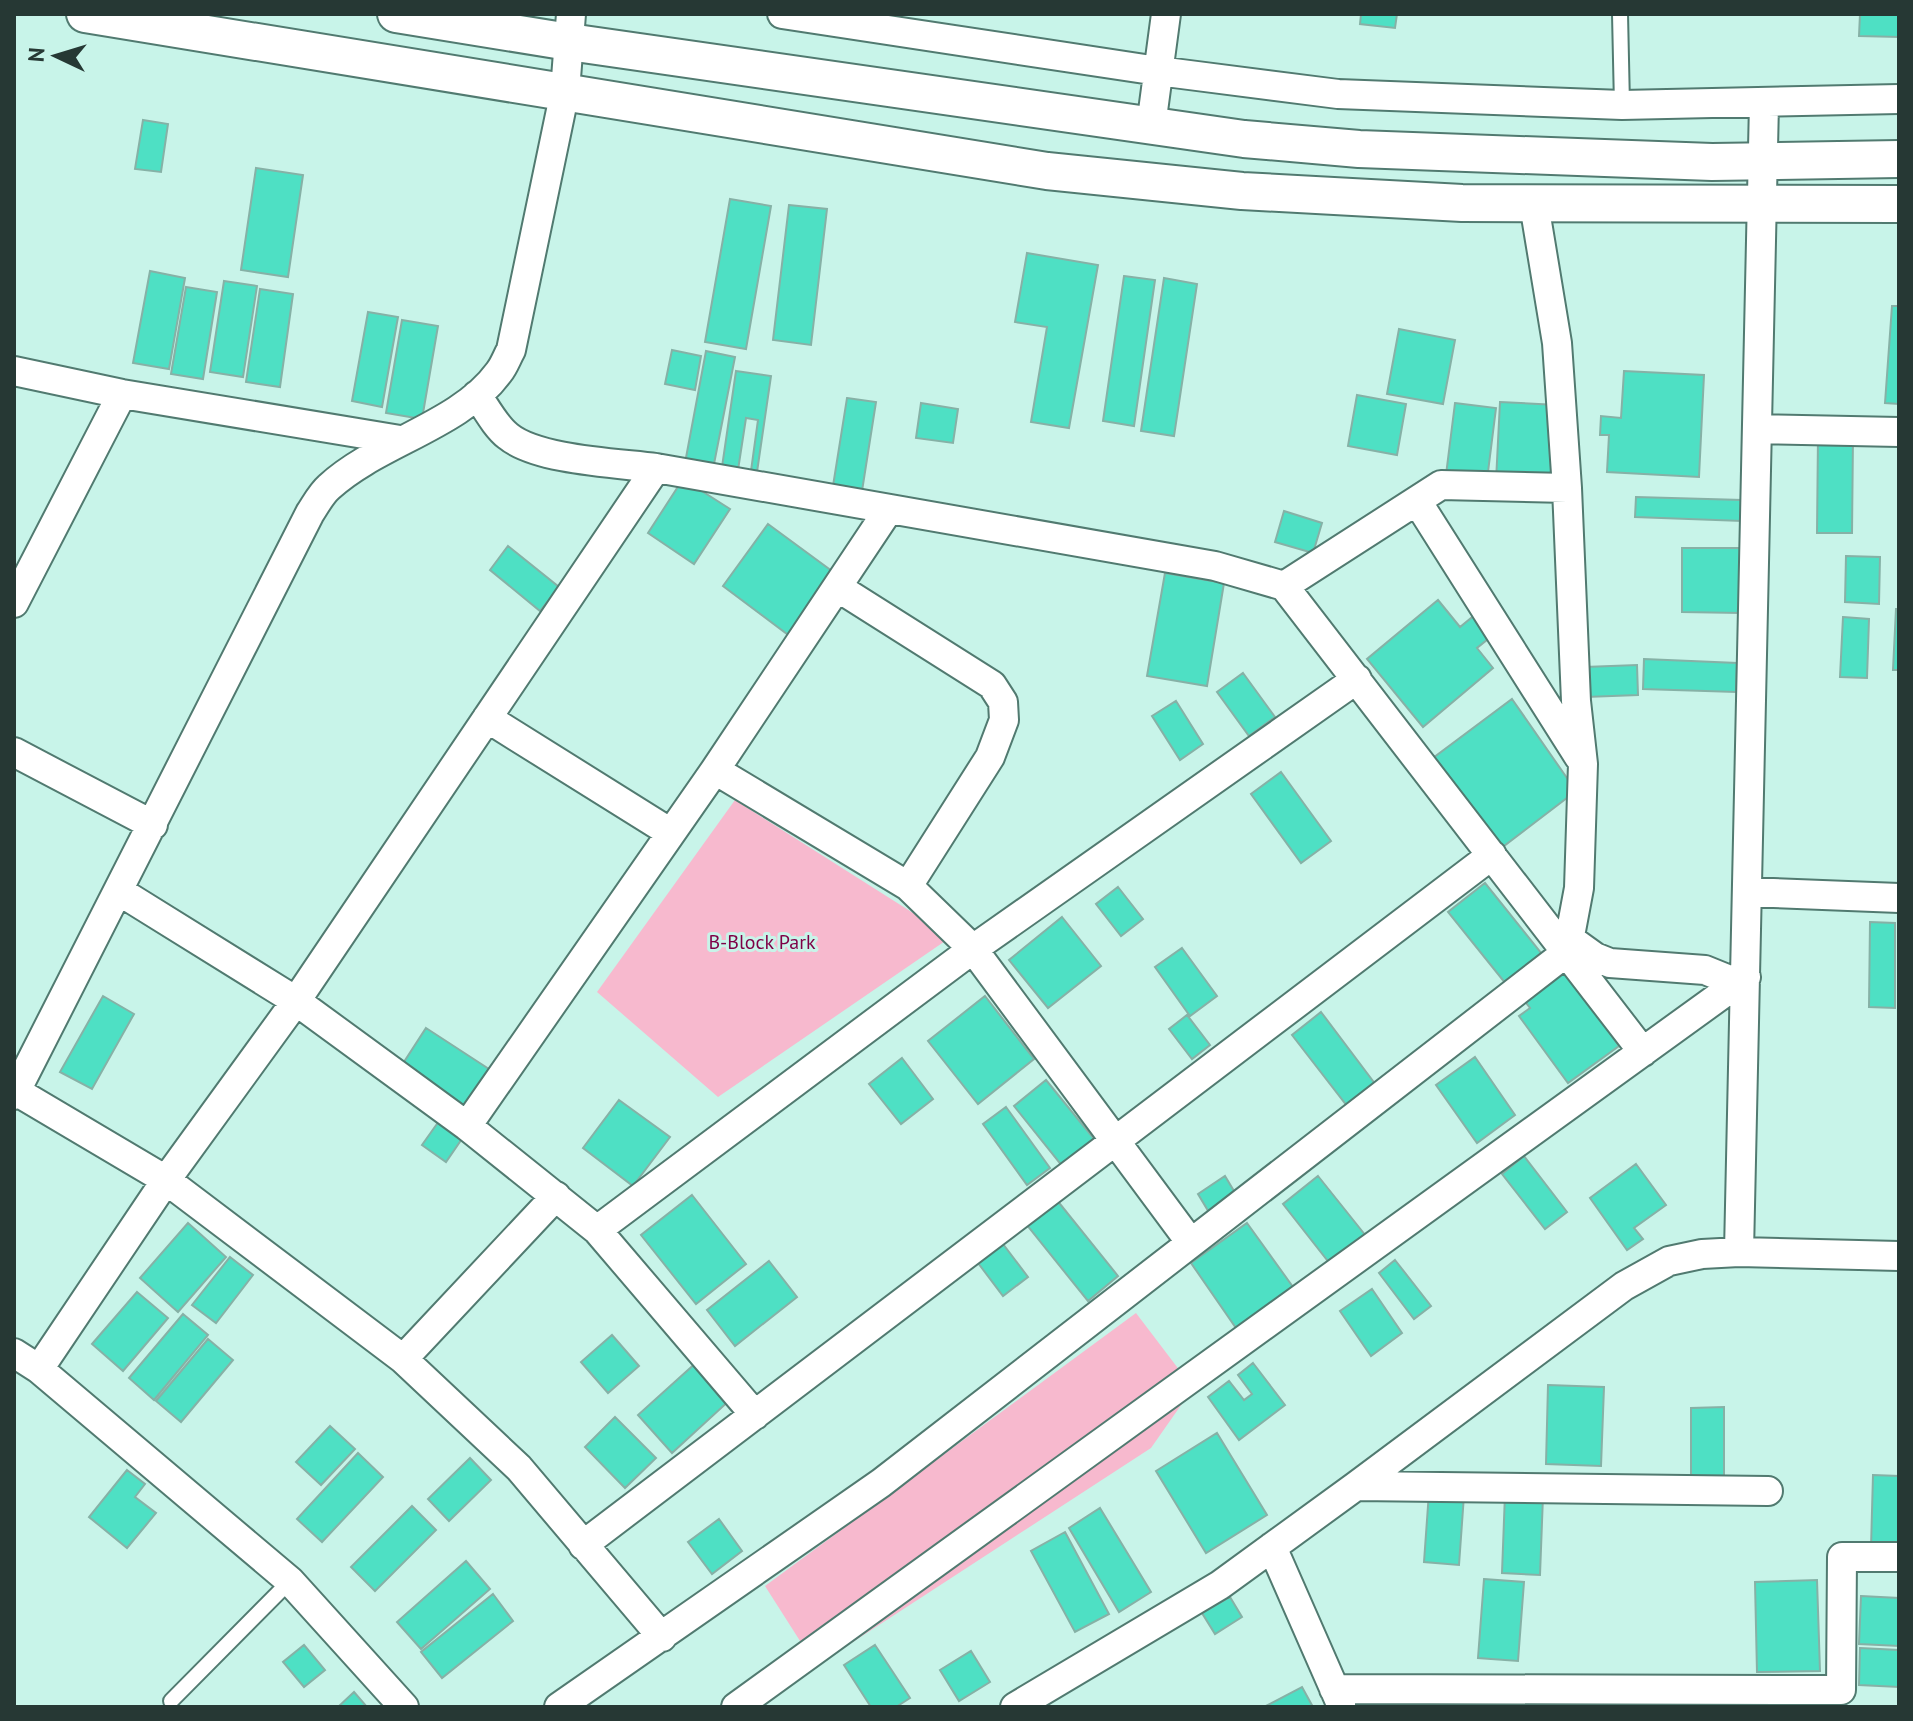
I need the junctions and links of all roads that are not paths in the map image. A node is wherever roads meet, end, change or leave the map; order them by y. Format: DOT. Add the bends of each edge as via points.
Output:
graph roads {
  1 [pos="85,14"];
  2 [pos="396,14"];
  3 [pos="782,14"];
  4 [pos="1166,14"];
  5 [pos="1620,14"];
  6 [pos="570,28"];
  7 [pos="1158,71"];
  8 [pos="565,91"];
  9 [pos="1899,99"];
  10 [pos="1764,103"];
  11 [pos="1622,105"];
  12 [pos="1151,126"];
  13 [pos="1899,159"];
  14 [pos="1763,162"];
  15 [pos="1534,204"];
  16 [pos="1764,204"];
  17 [pos="1899,204"];
  18 [pos="14,371"];
  19 [pos="122,394"];
  20 [pos="477,395"];
  21 [pos="1759,429"];
  22 [pos="1899,432"];
  23 [pos="400,440"];
  24 [pos="656,468"];
  25 [pos="1567,488"];
  26 [pos="1417,501"];
  27 [pos="889,509"];
  28 [pos="1284,586"];
  29 [pos="837,587"];
  30 [pos="14,603"];
  31 [pos="1357,679"];
  32 [pos="487,718"];
  33 [pos="14,752"];
  34 [pos="1583,764"];
  35 [pos="715,770"];
  36 [pos="153,825"];
  37 [pos="671,833"];
  38 [pos="1492,855"];
  39 [pos="908,886"];
  40 [pos="119,891"];
  41 [pos="1747,892"];
  42 [pos="1899,898"];
  43 [pos="1568,945"];
  44 [pos="973,949"];
  45 [pos="1741,980"];
  46 [pos="296,1001"];
  47 [pos="1643,1052"];
  48 [pos="15,1092"];
  49 [pos="467,1126"];
  50 [pos="1114,1142"];
  51 [pos="166,1180"];
  52 [pos="556,1196"];
  53 [pos="597,1230"];
  54 [pos="1191,1243"];
  55 [pos="1739,1252"];
  56 [pos="1899,1256"];
  57 [pos="14,1353"];
  58 [pos="403,1359"];
  59 [pos="39,1369"];
  60 [pos="755,1415"];
  61 [pos="1356,1486"];
  62 [pos="1768,1491"];
  63 [pos="583,1545"];
  64 [pos="1272,1547"];
  65 [pos="1899,1557"];
  66 [pos="290,1581"];
  67 [pos="662,1637"];
  68 [pos="1338,1698"];
  69 [pos="171,1701"];
  70 [pos="404,1707"];
  71 [pos="559,1707"];
  72 [pos="736,1707"];
  73 [pos="1015,1707"];
  1 -- 8 [label="street"];
  2 -- 6 [label="street"];
  3 -- 7 [label="street"];
  4 -- 7 [label="street"];
  5 -- 11 [label="lane"];
  6 -- 8 [label="street"];
  6 -- 12 [label="street"];
  7 -- 11 [label="street" via="1338,94"];
  7 -- 12 [label="street"];
  8 -- 15 [label="street" via="1047,171 1242,191"];
  8 -- 20 [label="street" via="511,350"];
  9 -- 10 [label="street"];
  10 -- 11 [label="street"];
  10 -- 14 [label="street"];
  12 -- 14 [label="street" via="1359,149"];
  13 -- 14 [label="street"];
  14 -- 16 [label="street"];
  15 -- 16 [label="street"];
  15 -- 25 [label="street" via="1557,343"];
  16 -- 17 [label="street"];
  16 -- 21 [label="street"];
  18 -- 19 [label="street"];
  19 -- 23 [label="street"];
  19 -- 30 [label="street"];
  20 -- 23 [label="street"];
  20 -- 24 [label="street" via="506,435 525,446"];
  21 -- 22 [label="street"];
  21 -- 41 [label="street"];
  23 -- 36 [label="street" via="350,469 325,490 310,513"];
  24 -- 27 [label="street"];
  24 -- 32 [label="street"];
  25 -- 26 [label="street" via="1441,485"];
  25 -- 34 [label="street"];
  26 -- 28 [label="street"];
  26 -- 34 [label="street"];
  27 -- 28 [label="street" via="1215,566"];
  27 -- 29 [label="street"];
  28 -- 31 [label="street"];
  29 -- 35 [label="street"];
  29 -- 39 [label="street" via="992,685 1003,702 1004,720 990,757"];
  31 -- 38 [label="street"];
  31 -- 44 [label="street"];
  32 -- 37 [label="street"];
  32 -- 46 [label="street"];
  33 -- 36 [label="street"];
  34 -- 43 [label="street" via="1579,888"];
  35 -- 37 [label="street"];
  35 -- 39 [label="street"];
  36 -- 40 [label="street"];
  37 -- 49 [label="street"];
  38 -- 43 [label="street"];
  38 -- 50 [label="street"];
  39 -- 44 [label="street"];
  40 -- 46 [label="street"];
  40 -- 48 [label="street"];
  41 -- 42 [label="street"];
  41 -- 45 [label="street"];
  43 -- 45 [label="street" via="1610,963 1705,970"];
  43 -- 47 [label="street"];
  43 -- 54 [label="street"];
  44 -- 50 [label="street"];
  44 -- 53 [label="street"];
  45 -- 47 [label="street"];
  45 -- 55 [label="street"];
  46 -- 49 [label="street"];
  46 -- 51 [label="street"];
  47 -- 72 [label="street"];
  48 -- 51 [label="street"];
  49 -- 52 [label="street"];
  50 -- 54 [label="street"];
  50 -- 60 [label="street"];
  51 -- 58 [label="street"];
  51 -- 59 [label="street"];
  52 -- 53 [label="street"];
  52 -- 58 [label="street"];
  53 -- 60 [label="street"];
  54 -- 67 [label="street" via="881,1483"];
  55 -- 56 [label="street"];
  55 -- 61 [label="street" via="1669,1261 1624,1286"];
  57 -- 59 [label="street"];
  58 -- 63 [label="street" via="519,1468"];
  59 -- 66 [label="street"];
  60 -- 63 [label="street"];
  61 -- 62 [label="street"];
  61 -- 64 [label="street"];
  63 -- 67 [label="street"];
  64 -- 68 [label="street"];
  64 -- 73 [label="street" via="1220,1585"];
  65 -- 68 [label="street" via="1842,1557 1841,1690"];
  66 -- 69 [label="lane"];
  66 -- 70 [label="street"];
  67 -- 71 [label="street"];
}
